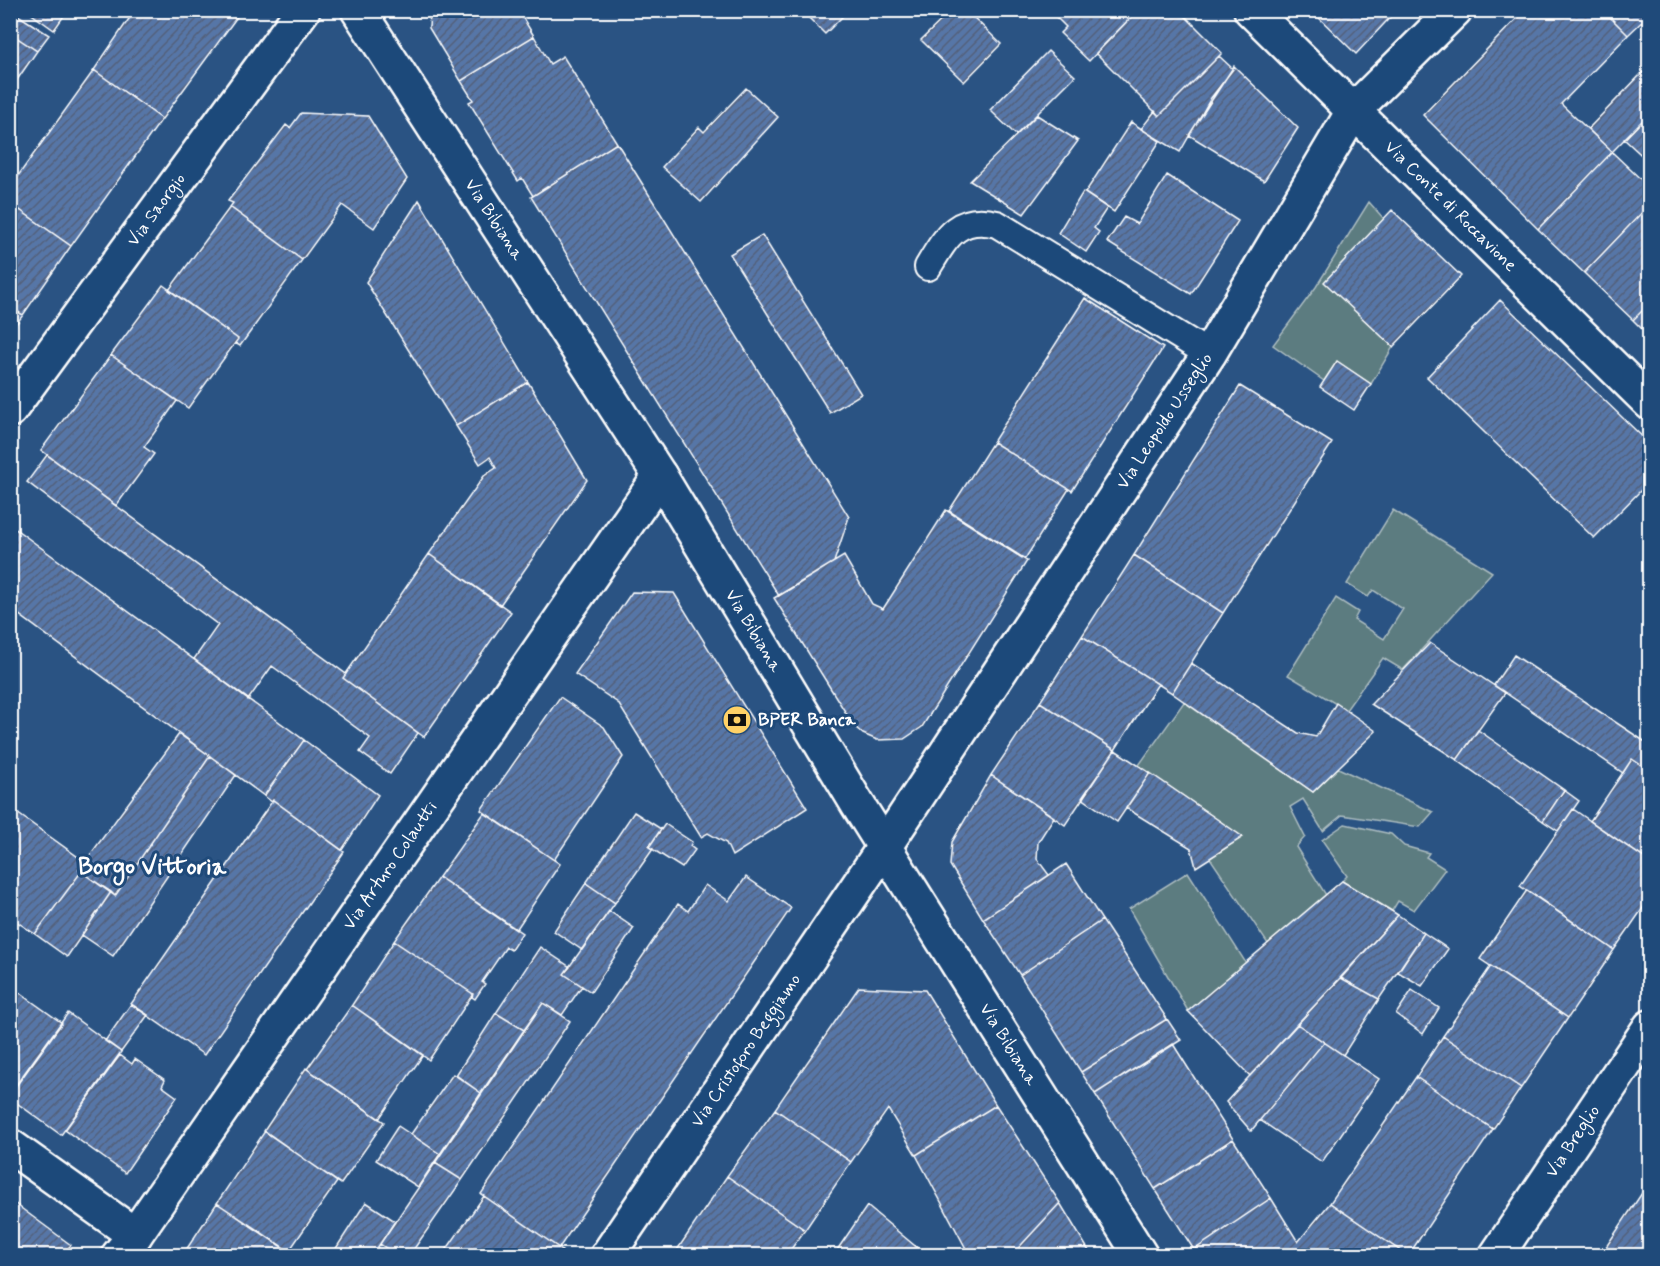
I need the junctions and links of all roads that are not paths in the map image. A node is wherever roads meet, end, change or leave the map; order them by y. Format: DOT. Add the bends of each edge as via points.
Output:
graph roads {
  1 [pos="303,10"];
  2 [pos="358,10"];
  3 [pos="1251,10"];
  4 [pos="1455,10"];
  5 [pos="1354,110"];
  6 [pos="928,267"];
  7 [pos="1209,354"];
  8 [pos="1650,403"];
  9 [pos="10,410"];
  10 [pos="660,476"];
  11 [pos="885,846"];
  12 [pos="1650,1027"];
  13 [pos="10,1146"];
  14 [pos="126,1245"];
  15 [pos="607,1256"];
  16 [pos="1141,1256"];
  17 [pos="1496,1256"];
  1 -- 9 [label="street, Via Saorgio"];
  2 -- 10 [label="street, Via Bibiana"];
  3 -- 5 [label="street, Via Conte di Roccavione"];
  4 -- 5 [label="street, Via Leopoldo Usseglio"];
  5 -- 7 [label="street, Via Leopoldo Usseglio"];
  5 -- 8 [label="street, Via Conte di Roccavione"];
  6 -- 7 [label="lane" via="949,234 960,225 997,224"];
  7 -- 11 [label="street, Via Leopoldo Usseglio"];
  10 -- 11 [label="street, Via Bibiana"];
  10 -- 14 [label="street, Via Arturo Colautti"];
  11 -- 15 [label="street, Via Cristoforo Beggiamo"];
  11 -- 16 [label="street, Via Bibiana"];
  12 -- 17 [label="street, Via Breglio"];
  13 -- 14 [label="street"];
}
